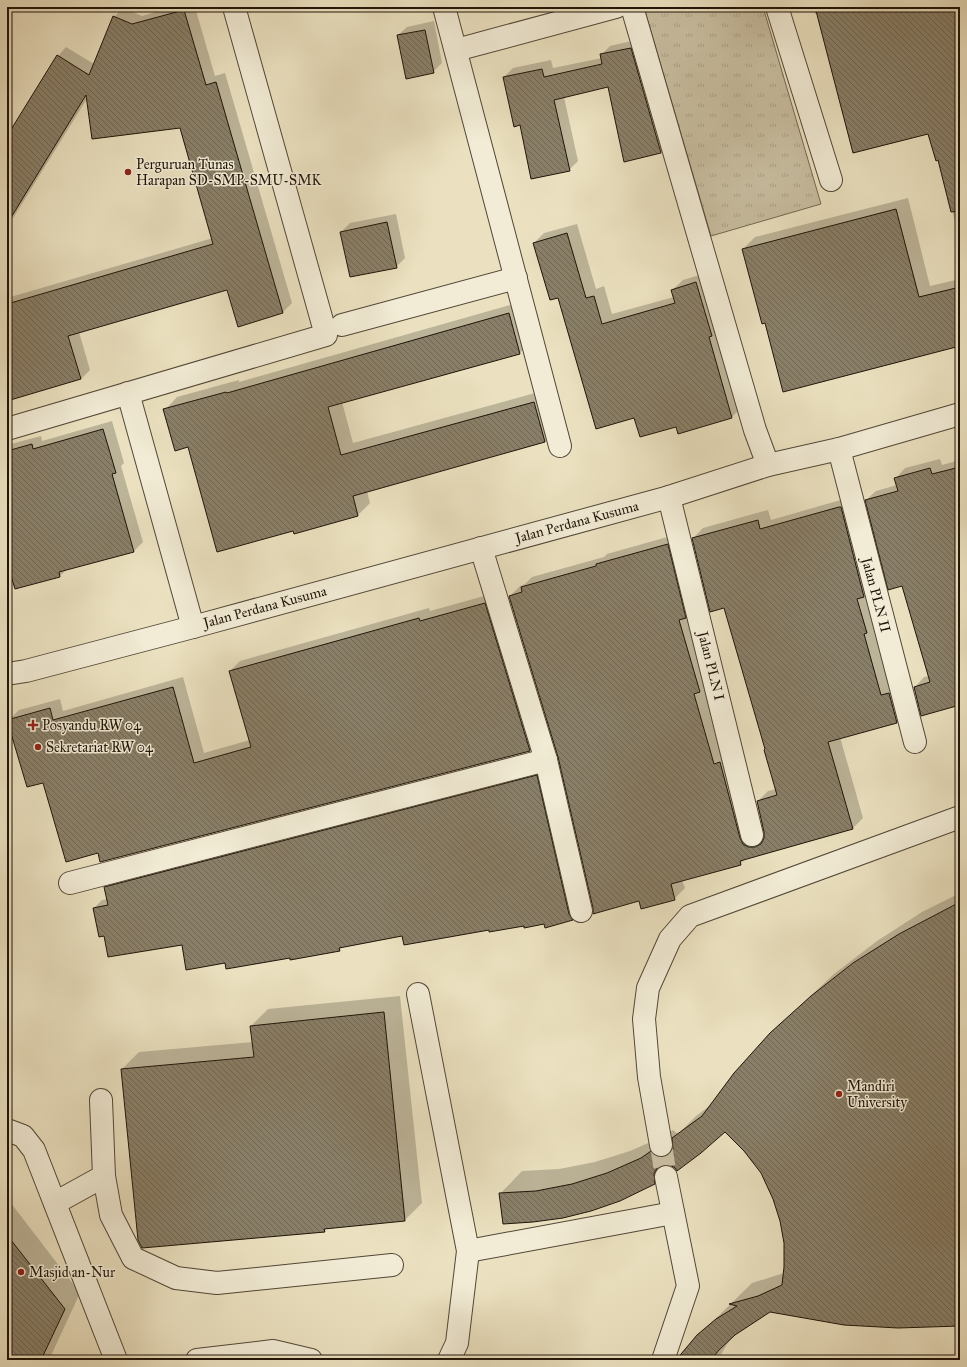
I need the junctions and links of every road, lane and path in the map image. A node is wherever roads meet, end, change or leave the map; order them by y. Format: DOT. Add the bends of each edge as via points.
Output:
graph roads {
  1 [pos="234,7"];
  2 [pos="444,7"];
  3 [pos="616,7"];
  4 [pos="632,7"];
  5 [pos="777,7"];
  6 [pos="456,50"];
  7 [pos="831,180"];
  8 [pos="516,278"];
  9 [pos="334,330"];
  10 [pos="128,393"];
  11 [pos="960,414"];
  12 [pos="7,429"];
  13 [pos="560,446"];
  14 [pos="838,449"];
  15 [pos="768,465"];
  16 [pos="669,497"];
  17 [pos="481,548"];
  18 [pos="194,627"];
  19 [pos="7,674"];
  20 [pos="915,742"];
  21 [pos="546,760"];
  22 [pos="960,817"];
  23 [pos="752,835"];
  24 [pos="70,883"];
  25 [pos="581,911"];
  26 [pos="418,994"];
  27 [pos="101,1100"];
  28 [pos="7,1130"];
  29 [pos="661,1145"];
  30 [pos="104,1176"];
  31 [pos="666,1177"];
  32 [pos="55,1203"];
  33 [pos="673,1213"];
  34 [pos="468,1250"];
  35 [pos="392,1265"];
  36 [pos="116,1360"];
  37 [pos="197,1360"];
  38 [pos="311,1360"];
  39 [pos="449,1360"];
  40 [pos="662,1360"];
  1 -- 9 [label="street"];
  2 -- 6 [label="street"];
  3 -- 6 [label="street"];
  4 -- 15 [label="street" via="755,430"];
  5 -- 7 [label="street"];
  6 -- 8 [label="street"];
  8 -- 9 [label="street"];
  8 -- 13 [label="street"];
  9 -- 10 [label="street"];
  10 -- 12 [label="street"];
  10 -- 18 [label="street, Jalan Perdana Kusuma"];
  11 -- 14 [label="street, Jalan Perdana Kusuma"];
  14 -- 15 [label="street, Jalan Perdana Kusuma"];
  14 -- 20 [label="street, Jalan PLN II"];
  15 -- 16 [label="street, Jalan Perdana Kusuma"];
  16 -- 17 [label="street, Jalan Perdana Kusuma"];
  16 -- 23 [label="street, Jalan PLN I"];
  17 -- 18 [label="street, Jalan Perdana Kusuma"];
  17 -- 21 [label="street"];
  18 -- 19 [label="street, Jalan Perdana Kusuma"];
  21 -- 24 [label="street"];
  21 -- 25 [label="street"];
  22 -- 29 [label="street" via="690,916 670,939 648,988 644,1019 649,1077"];
  26 -- 34 [label="street"];
  27 -- 30 [label="street"];
  28 -- 32 [label="street" via="23,1136 34,1150"];
  30 -- 32 [label="street"];
  30 -- 35 [label="street" via="111,1216 134,1258 176,1278 217,1282"];
  31 -- 33 [label="street"];
  32 -- 36 [label="street"];
  33 -- 34 [label="street"];
  33 -- 40 [label="street" via="688,1286"];
  34 -- 39 [label="street" via="457,1344"];
  37 -- 38 [label="street" via="273,1351"];
}
